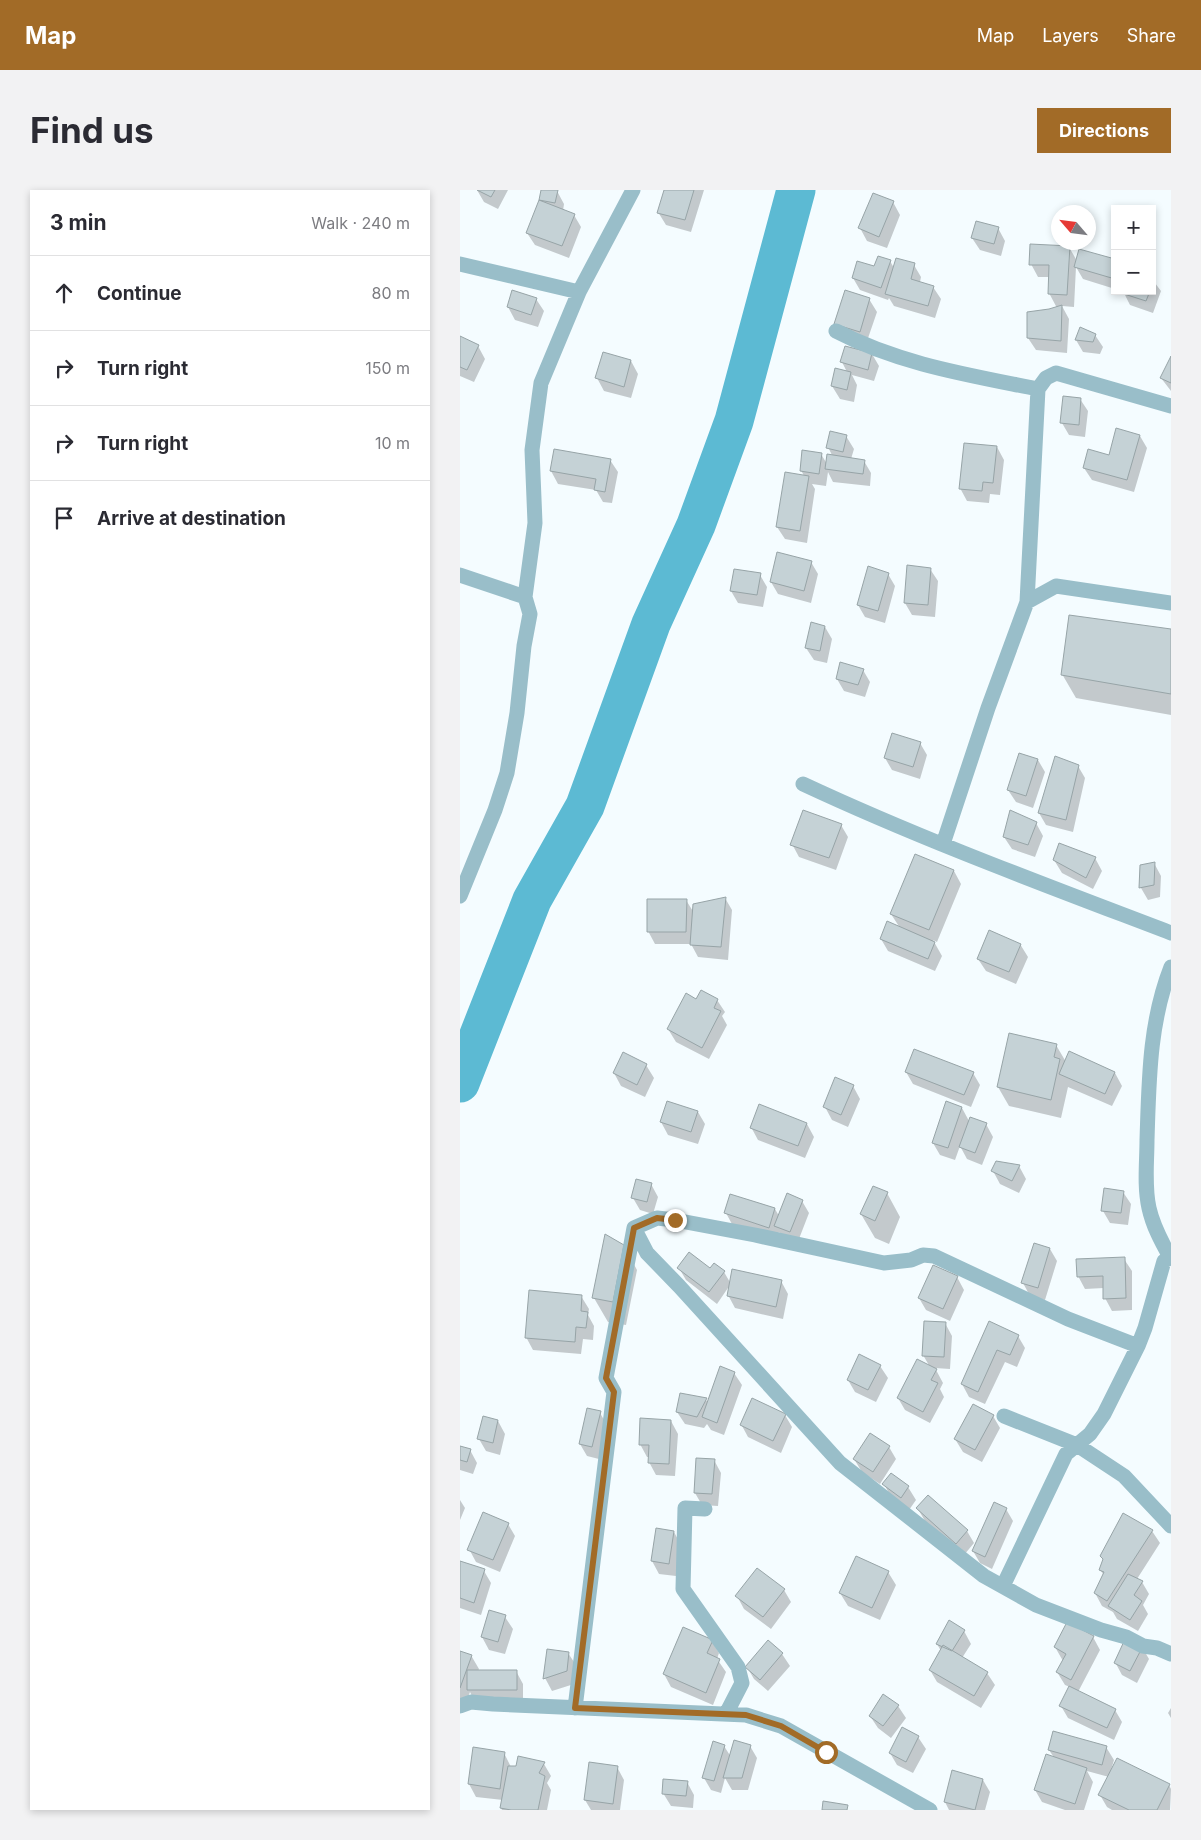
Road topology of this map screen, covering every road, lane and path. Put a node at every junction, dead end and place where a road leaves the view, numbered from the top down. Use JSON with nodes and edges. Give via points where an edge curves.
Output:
{"nodes":[{"id":1,"x":633,"y":190,"type":"edge"},
{"id":2,"x":460,"y":264,"type":"edge"},
{"id":3,"x":578,"y":292,"type":"junction"},
{"id":4,"x":836,"y":331,"type":"dead end"},
{"id":5,"x":1038,"y":389,"type":"junction"},
{"id":6,"x":1171,"y":406,"type":"edge"},
{"id":7,"x":460,"y":575,"type":"edge"},
{"id":8,"x":525,"y":597,"type":"junction"},
{"id":9,"x":1028,"y":602,"type":"junction"},
{"id":10,"x":1171,"y":603,"type":"edge"},
{"id":11,"x":803,"y":784,"type":"dead end"},
{"id":12,"x":943,"y":844,"type":"junction"},
{"id":13,"x":460,"y":896,"type":"edge"},
{"id":14,"x":1171,"y":933,"type":"edge"},
{"id":15,"x":1171,"y":967,"type":"edge"},
{"id":16,"x":634,"y":1228,"type":"junction"},
{"id":17,"x":1170,"y":1257,"type":"edge"},
{"id":18,"x":1138,"y":1346,"type":"junction"},
{"id":19,"x":1004,"y":1416,"type":"dead end"},
{"id":20,"x":1077,"y":1445,"type":"junction"},
{"id":21,"x":705,"y":1509,"type":"dead end"},
{"id":22,"x":1171,"y":1526,"type":"edge"},
{"id":23,"x":1004,"y":1586,"type":"junction"},
{"id":24,"x":1171,"y":1654,"type":"edge"},
{"id":25,"x":460,"y":1706,"type":"edge"},
{"id":26,"x":575,"y":1708,"type":"junction"},
{"id":27,"x":726,"y":1714,"type":"junction"},
{"id":28,"x":930,"y":1810,"type":"edge"}],
"edges":[{"from":1,"to":3,"type":"street"},
{"from":2,"to":3,"type":"street"},
{"from":3,"to":8,"type":"street","via":[[541,384],[532,450],[535,523]]},
{"from":4,"to":5,"type":"street","via":[[859,343],[922,364]]},
{"from":5,"to":6,"type":"street","via":[[1046,378],[1056,374]]},
{"from":5,"to":9,"type":"street"},
{"from":7,"to":8,"type":"street"},
{"from":8,"to":13,"type":"street","via":[[530,614],[507,773]]},
{"from":9,"to":10,"type":"street","via":[[1056,586]]},
{"from":9,"to":12,"type":"street","via":[[988,708]]},
{"from":11,"to":12,"type":"street"},
{"from":12,"to":14,"type":"street"},
{"from":15,"to":17,"type":"street","via":[[1151,1043],[1146,1182],[1148,1207],[1155,1230]]},
{"from":16,"to":18,"type":"street","via":[[657,1218],[675,1220],[884,1264],[934,1256],[1068,1319]]},
{"from":16,"to":23,"type":"street","via":[[647,1253],[840,1463],[984,1576]]},
{"from":16,"to":26,"type":"street","via":[[606,1378],[614,1392]]},
{"from":17,"to":18,"type":"street","via":[[1164,1262]]},
{"from":18,"to":20,"type":"street","via":[[1104,1414],[1090,1434]]},
{"from":19,"to":20,"type":"street"},
{"from":20,"to":22,"type":"street","via":[[1124,1476]]},
{"from":20,"to":23,"type":"street","via":[[1066,1454]]},
{"from":21,"to":27,"type":"street","via":[[685,1508],[683,1589],[738,1667],[742,1683]]},
{"from":23,"to":24,"type":"street","via":[[1036,1605]]},
{"from":25,"to":26,"type":"street","via":[[471,1702]]},
{"from":26,"to":27,"type":"street"},
{"from":27,"to":28,"type":"street","via":[[746,1715],[781,1726]]}]}
